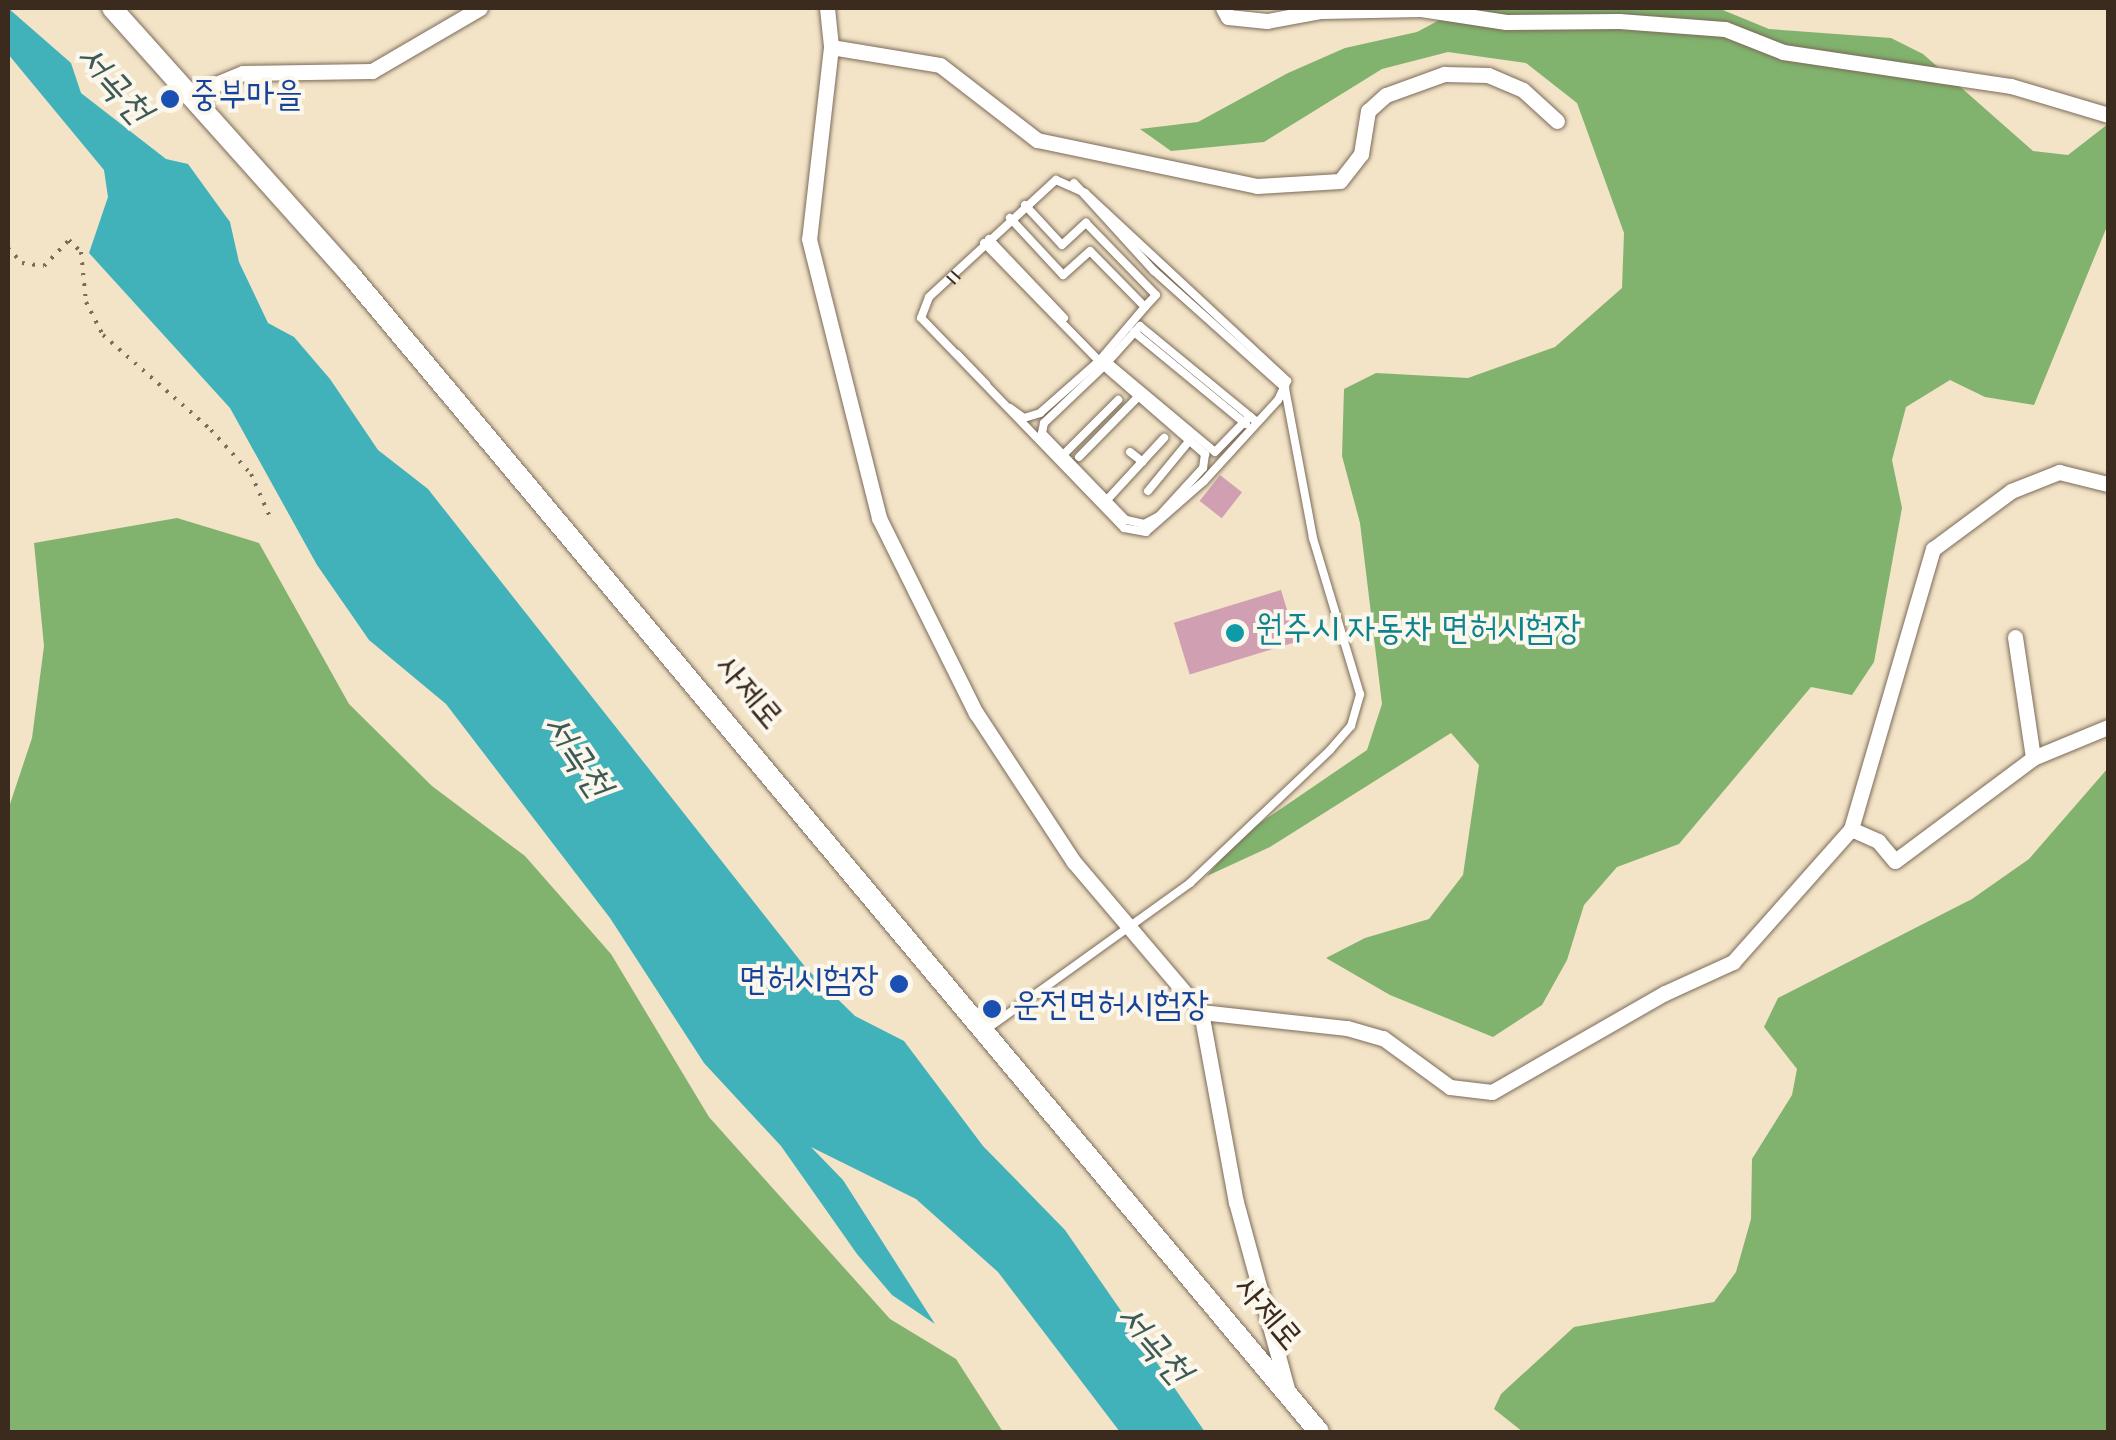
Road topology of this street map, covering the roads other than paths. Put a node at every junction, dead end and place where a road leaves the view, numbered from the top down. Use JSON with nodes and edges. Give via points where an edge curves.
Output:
{"nodes":[{"id":1,"x":112,"y":8,"type":"edge"},
{"id":2,"x":480,"y":8,"type":"edge"},
{"id":3,"x":827,"y":8,"type":"edge"},
{"id":4,"x":1223,"y":8,"type":"edge"},
{"id":5,"x":831,"y":46,"type":"junction"},
{"id":6,"x":192,"y":94,"type":"junction"},
{"id":7,"x":2108,"y":115,"type":"edge"},
{"id":8,"x":1557,"y":121,"type":"dead end"},
{"id":9,"x":1024,"y":204,"type":"junction"},
{"id":10,"x":1010,"y":218,"type":"junction"},
{"id":11,"x":988,"y":243,"type":"junction"},
{"id":12,"x":1145,"y":308,"type":"junction"},
{"id":13,"x":1103,"y":361,"type":"junction"},
{"id":14,"x":1286,"y":384,"type":"junction"},
{"id":15,"x":1139,"y":396,"type":"junction"},
{"id":16,"x":1118,"y":400,"type":"dead end"},
{"id":17,"x":1086,"y":414,"type":"dead end"},
{"id":18,"x":1096,"y":422,"type":"junction"},
{"id":19,"x":1251,"y":422,"type":"junction"},
{"id":20,"x":1164,"y":438,"type":"dead end"},
{"id":21,"x":1190,"y":440,"type":"junction"},
{"id":22,"x":1130,"y":452,"type":"dead end"},
{"id":23,"x":1061,"y":457,"type":"junction"},
{"id":24,"x":1079,"y":457,"type":"dead end"},
{"id":25,"x":1143,"y":462,"type":"junction"},
{"id":26,"x":1157,"y":480,"type":"junction"},
{"id":27,"x":2108,"y":484,"type":"edge"},
{"id":28,"x":1167,"y":489,"type":"dead end"},
{"id":29,"x":1148,"y":490,"type":"dead end"},
{"id":30,"x":1106,"y":501,"type":"junction"},
{"id":31,"x":2015,"y":637,"type":"dead end"},
{"id":32,"x":2108,"y":727,"type":"edge"},
{"id":33,"x":2033,"y":758,"type":"junction"},
{"id":34,"x":1851,"y":829,"type":"junction"},
{"id":35,"x":1131,"y":924,"type":"junction"},
{"id":36,"x":1201,"y":1012,"type":"junction"},
{"id":37,"x":983,"y":1032,"type":"junction"},
{"id":38,"x":1288,"y":1392,"type":"junction"},
{"id":39,"x":1318,"y":1432,"type":"edge"}],
"edges":[{"from":1,"to":6,"type":"street","name":"사제로"},
{"from":2,"to":6,"type":"street","via":[[372,71],[243,73]]},
{"from":3,"to":5,"type":"street"},
{"from":4,"to":7,"type":"street","via":[[1228,17],[1267,21],[1321,10],[1421,9],[1506,22],[1726,29],[1783,52],[2012,86]]},
{"from":5,"to":8,"type":"street","via":[[940,66],[1037,140],[1257,186],[1340,181],[1360,154],[1368,111],[1386,94],[1444,74],[1488,75],[1523,90]]},
{"from":5,"to":35,"type":"street","via":[[809,239],[880,518],[976,713],[1074,862]]},
{"from":6,"to":37,"type":"street","name":"사제로"},
{"from":9,"to":10,"type":"lane"},
{"from":9,"to":12,"type":"lane","via":[[1062,245],[1086,223],[1156,295]]},
{"from":9,"to":14,"type":"lane","via":[[1050,182],[1074,183]]},
{"from":10,"to":11,"type":"lane"},
{"from":10,"to":12,"type":"lane","via":[[1063,275],[1090,252]]},
{"from":11,"to":13,"type":"lane"},
{"from":11,"to":13,"type":"lane","via":[[925,316],[994,392],[1019,417],[1029,417]]},
{"from":11,"to":19,"type":"lane","via":[[926,302],[922,322],[1124,528],[1159,526]]},
{"from":12,"to":13,"type":"lane"},
{"from":13,"to":15,"type":"lane"},
{"from":13,"to":19,"type":"lane","via":[[1134,332]]},
{"from":13,"to":19,"type":"lane","via":[[1215,452]]},
{"from":13,"to":23,"type":"lane","via":[[1044,422],[1044,440]]},
{"from":14,"to":19,"type":"lane"},
{"from":14,"to":35,"type":"lane","via":[[1313,538],[1360,694],[1350,726],[1330,750],[1190,883]]},
{"from":15,"to":21,"type":"lane"},
{"from":15,"to":24,"type":"lane","via":[[1098,445]]},
{"from":16,"to":18,"type":"lane"},
{"from":17,"to":18,"type":"lane"},
{"from":18,"to":23,"type":"lane"},
{"from":20,"to":25,"type":"lane"},
{"from":21,"to":26,"type":"lane"},
{"from":21,"to":30,"type":"lane","via":[[1205,454],[1205,464],[1153,520],[1130,522]]},
{"from":22,"to":25,"type":"lane"},
{"from":23,"to":30,"type":"lane"},
{"from":25,"to":30,"type":"lane"},
{"from":26,"to":28,"type":"lane"},
{"from":26,"to":29,"type":"lane"},
{"from":27,"to":34,"type":"street","via":[[2059,472],[2011,491],[1933,548]]},
{"from":31,"to":33,"type":"street"},
{"from":32,"to":33,"type":"street"},
{"from":33,"to":34,"type":"street","via":[[1895,861],[1878,842]]},
{"from":34,"to":36,"type":"street","via":[[1733,962],[1492,1092],[1450,1087],[1383,1038],[1347,1028]]},
{"from":35,"to":36,"type":"street"},
{"from":35,"to":37,"type":"lane"},
{"from":36,"to":38,"type":"street","via":[[1236,1202]]},
{"from":37,"to":38,"type":"street","name":"사제로"},
{"from":38,"to":39,"type":"street","name":"사제로"}]}
